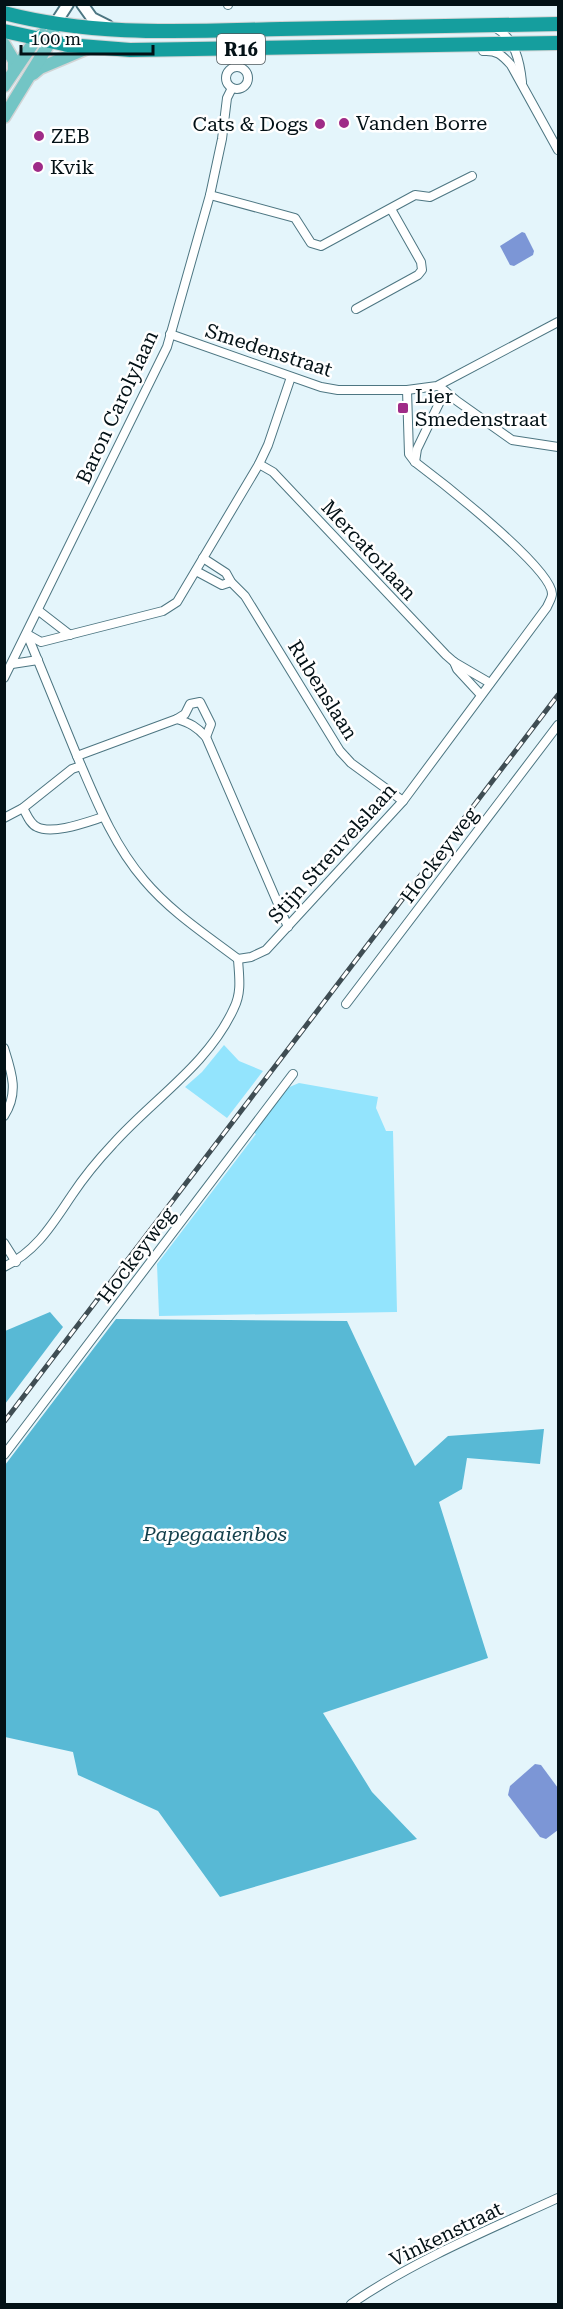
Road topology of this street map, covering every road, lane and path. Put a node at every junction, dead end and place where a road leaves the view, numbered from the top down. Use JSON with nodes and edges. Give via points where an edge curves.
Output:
{"nodes":[{"id":1,"x":68,"y":4,"type":"edge"},
{"id":2,"x":82,"y":4,"type":"edge"},
{"id":3,"x":4,"y":13,"type":"edge"},
{"id":4,"x":55,"y":24,"type":"junction"},
{"id":5,"x":558,"y":24,"type":"edge"},
{"id":6,"x":493,"y":26,"type":"junction"},
{"id":7,"x":117,"y":30,"type":"junction"},
{"id":8,"x":4,"y":31,"type":"edge"},
{"id":9,"x":43,"y":40,"type":"junction"},
{"id":10,"x":531,"y":43,"type":"junction"},
{"id":11,"x":558,"y":43,"type":"edge"},
{"id":12,"x":4,"y":44,"type":"edge"},
{"id":13,"x":467,"y":44,"type":"junction"},
{"id":14,"x":511,"y":44,"type":"junction"},
{"id":15,"x":90,"y":47,"type":"junction"},
{"id":16,"x":518,"y":58,"type":"junction"},
{"id":17,"x":14,"y":71,"type":"junction"},
{"id":18,"x":30,"y":76,"type":"junction"},
{"id":19,"x":522,"y":84,"type":"junction"},
{"id":20,"x":4,"y":86,"type":"edge"},
{"id":21,"x":232,"y":88,"type":"dead end"},
{"id":22,"x":4,"y":117,"type":"edge"},
{"id":23,"x":558,"y":150,"type":"edge"},
{"id":24,"x":472,"y":176,"type":"dead end"},
{"id":25,"x":210,"y":195,"type":"junction"},
{"id":26,"x":391,"y":209,"type":"junction"},
{"id":27,"x":356,"y":309,"type":"dead end"},
{"id":28,"x":558,"y":322,"type":"edge"},
{"id":29,"x":170,"y":334,"type":"junction"},
{"id":30,"x":291,"y":377,"type":"junction"},
{"id":31,"x":442,"y":388,"type":"junction"},
{"id":32,"x":407,"y":390,"type":"junction"},
{"id":33,"x":558,"y":447,"type":"edge"},
{"id":34,"x":415,"y":462,"type":"junction"},
{"id":35,"x":259,"y":464,"type":"junction"},
{"id":36,"x":203,"y":558,"type":"junction"},
{"id":37,"x":196,"y":571,"type":"junction"},
{"id":38,"x":231,"y":582,"type":"junction"},
{"id":39,"x":39,"y":611,"type":"junction"},
{"id":40,"x":27,"y":634,"type":"junction"},
{"id":41,"x":70,"y":635,"type":"junction"},
{"id":42,"x":38,"y":660,"type":"junction"},
{"id":43,"x":454,"y":662,"type":"junction"},
{"id":44,"x":12,"y":664,"type":"junction"},
{"id":45,"x":4,"y":678,"type":"edge"},
{"id":46,"x":490,"y":683,"type":"junction"},
{"id":47,"x":481,"y":694,"type":"junction"},
{"id":48,"x":177,"y":719,"type":"junction"},
{"id":49,"x":558,"y":725,"type":"edge"},
{"id":50,"x":206,"y":737,"type":"junction"},
{"id":51,"x":77,"y":756,"type":"junction"},
{"id":52,"x":81,"y":766,"type":"junction"},
{"id":53,"x":403,"y":801,"type":"junction"},
{"id":54,"x":23,"y":808,"type":"junction"},
{"id":55,"x":103,"y":817,"type":"junction"},
{"id":56,"x":4,"y":818,"type":"edge"},
{"id":57,"x":288,"y":927,"type":"junction"},
{"id":58,"x":238,"y":959,"type":"junction"},
{"id":59,"x":346,"y":1004,"type":"dead end"},
{"id":60,"x":4,"y":1048,"type":"edge"},
{"id":61,"x":293,"y":1074,"type":"dead end"},
{"id":62,"x":4,"y":1116,"type":"edge"},
{"id":63,"x":4,"y":1243,"type":"edge"},
{"id":64,"x":16,"y":1262,"type":"junction"},
{"id":65,"x":4,"y":1267,"type":"edge"},
{"id":66,"x":4,"y":1455,"type":"edge"},
{"id":67,"x":558,"y":2198,"type":"edge"},
{"id":68,"x":351,"y":2304,"type":"edge"}],
"edges":[{"from":1,"to":4,"type":"street"},
{"from":2,"to":7,"type":"street","via":[[96,21]]},
{"from":3,"to":4,"type":"highway","number":"R16"},
{"from":4,"to":7,"type":"highway","number":"R16"},
{"from":4,"to":9,"type":"main road"},
{"from":5,"to":6,"type":"highway","number":"R16"},
{"from":6,"to":7,"type":"highway","number":"R16"},
{"from":6,"to":14,"type":"street","via":[[506,34]]},
{"from":8,"to":9,"type":"highway","number":"R16"},
{"from":9,"to":15,"type":"highway","number":"R16"},
{"from":9,"to":17,"type":"main road"},
{"from":9,"to":18,"type":"main road"},
{"from":10,"to":11,"type":"highway","number":"R16"},
{"from":10,"to":14,"type":"highway","number":"R16"},
{"from":10,"to":16,"type":"street"},
{"from":12,"to":17,"type":"main road","via":[[14,61]]},
{"from":13,"to":14,"type":"highway","number":"R16"},
{"from":13,"to":15,"type":"highway","number":"R16","via":[[194,50]]},
{"from":13,"to":19,"type":"street","via":[[501,54]]},
{"from":14,"to":16,"type":"street"},
{"from":15,"to":18,"type":"main road"},
{"from":16,"to":19,"type":"street"},
{"from":17,"to":20,"type":"main road"},
{"from":18,"to":22,"type":"main road"},
{"from":19,"to":23,"type":"street"},
{"from":21,"to":25,"type":"street","name":"Baron Carolylaan"},
{"from":24,"to":26,"type":"street","via":[[430,197],[415,195]]},
{"from":25,"to":26,"type":"street","via":[[295,218],[311,243],[321,246]]},
{"from":25,"to":29,"type":"street","name":"Baron Carolylaan"},
{"from":26,"to":27,"type":"street","via":[[422,270]]},
{"from":28,"to":31,"type":"street","name":"Smedenstraat"},
{"from":29,"to":30,"type":"street","name":"Smedenstraat"},
{"from":29,"to":39,"type":"street","name":"Baron Carolylaan"},
{"from":30,"to":32,"type":"street","name":"Smedenstraat","via":[[338,390]]},
{"from":30,"to":35,"type":"street"},
{"from":31,"to":32,"type":"street","name":"Smedenstraat"},
{"from":31,"to":33,"type":"street","via":[[512,440]]},
{"from":31,"to":34,"type":"street"},
{"from":32,"to":34,"type":"street","via":[[409,454]]},
{"from":34,"to":46,"type":"street","name":"Stijn Streuvelslaan","via":[[513,544],[548,583],[552,594],[547,607]]},
{"from":35,"to":36,"type":"street"},
{"from":35,"to":43,"type":"street","name":"Mercatorlaan","via":[[273,472]]},
{"from":36,"to":37,"type":"street"},
{"from":36,"to":38,"type":"street","name":"Rubenslaan","via":[[226,573]]},
{"from":37,"to":38,"type":"street","via":[[222,585]]},
{"from":37,"to":41,"type":"street","via":[[169,609]]},
{"from":38,"to":53,"type":"street","name":"Rubenslaan","via":[[245,596],[340,751]]},
{"from":39,"to":40,"type":"street","name":"Baron Carolylaan"},
{"from":39,"to":41,"type":"street"},
{"from":40,"to":41,"type":"street","via":[[41,642]]},
{"from":40,"to":42,"type":"street"},
{"from":40,"to":44,"type":"street","name":"Baron Carolylaan"},
{"from":42,"to":44,"type":"street"},
{"from":42,"to":51,"type":"street"},
{"from":43,"to":46,"type":"street","name":"Mercatorlaan"},
{"from":43,"to":47,"type":"street","name":"Mercatorlaan"},
{"from":44,"to":45,"type":"street","name":"Baron Carolylaan"},
{"from":46,"to":47,"type":"street","name":"Stijn Streuvelslaan"},
{"from":47,"to":53,"type":"street","name":"Stijn Streuvelslaan"},
{"from":48,"to":50,"type":"street","via":[[191,723]]},
{"from":48,"to":50,"type":"street","via":[[190,704],[200,702],[211,724]]},
{"from":48,"to":51,"type":"street"},
{"from":49,"to":59,"type":"street","name":"Hockeyweg"},
{"from":50,"to":57,"type":"street"},
{"from":51,"to":52,"type":"street"},
{"from":52,"to":54,"type":"street"},
{"from":52,"to":55,"type":"street"},
{"from":53,"to":57,"type":"street","name":"Stijn Streuvelslaan"},
{"from":54,"to":55,"type":"street","via":[[31,823],[46,830]]},
{"from":54,"to":56,"type":"street"},
{"from":55,"to":58,"type":"street","via":[[121,850],[151,889],[188,923]]},
{"from":57,"to":58,"type":"street","name":"Stijn Streuvelslaan","via":[[266,950]]},
{"from":58,"to":64,"type":"street","via":[[240,994],[213,1045],[131,1124],[88,1173],[40,1240]]},
{"from":60,"to":62,"type":"street","via":[[14,1085]]},
{"from":61,"to":66,"type":"street","name":"Hockeyweg"},
{"from":63,"to":64,"type":"street"},
{"from":64,"to":65,"type":"street"},
{"from":67,"to":68,"type":"street","name":"Vinkenstraat","via":[[428,2258]]}]}
